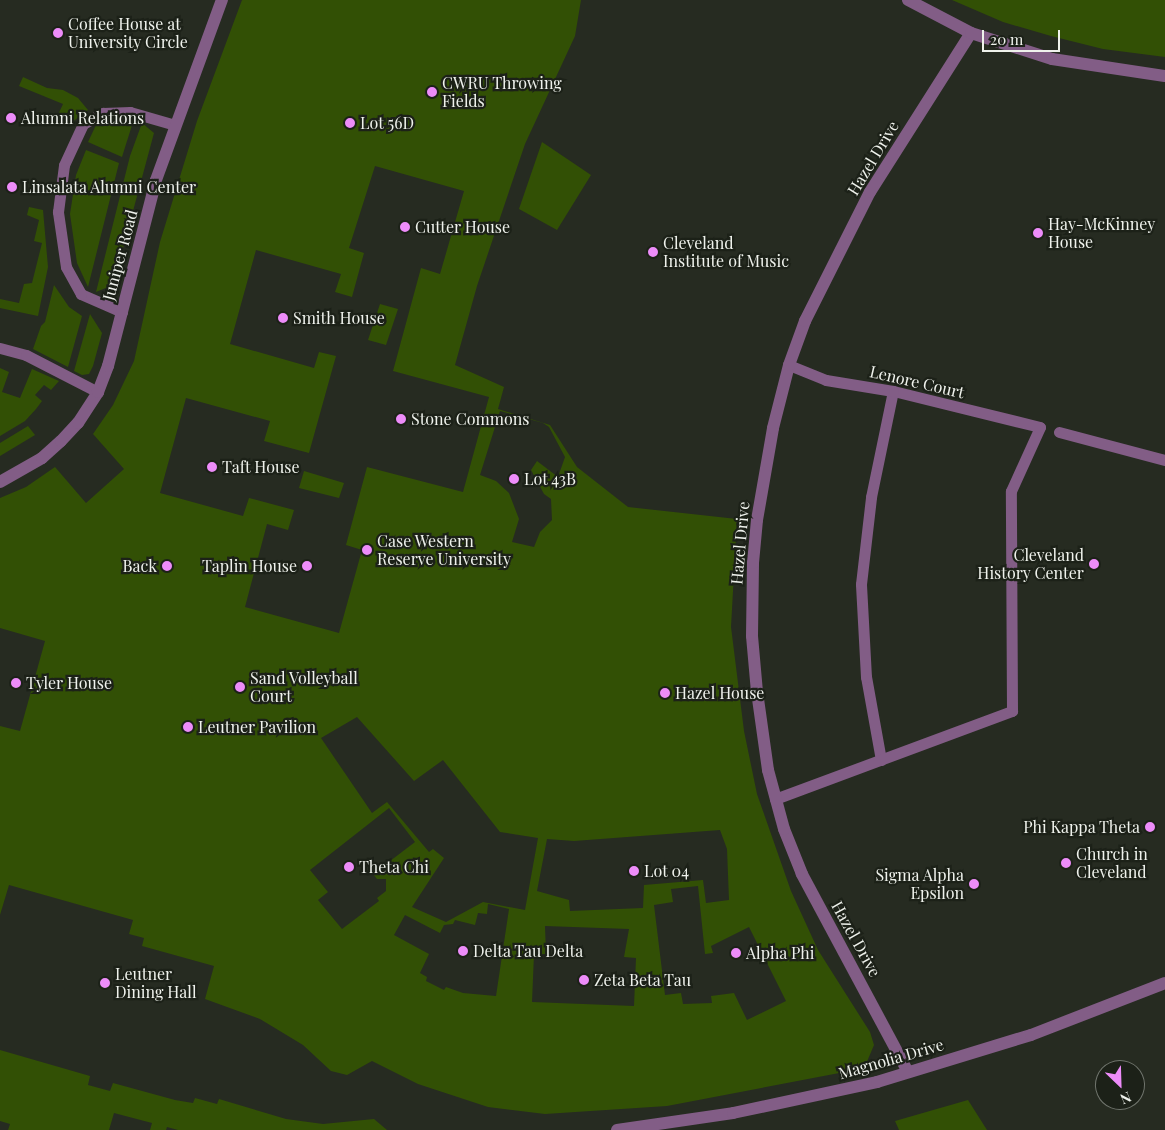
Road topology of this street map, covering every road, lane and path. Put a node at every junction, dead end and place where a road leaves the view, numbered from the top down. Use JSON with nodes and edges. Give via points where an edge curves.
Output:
{"nodes":[{"id":1,"x":222,"y":0,"type":"edge"},
{"id":2,"x":908,"y":0,"type":"edge"},
{"id":3,"x":971,"y":33,"type":"junction"},
{"id":4,"x":1165,"y":76,"type":"edge"},
{"id":5,"x":175,"y":126,"type":"junction"},
{"id":6,"x":122,"y":312,"type":"junction"},
{"id":7,"x":0,"y":348,"type":"edge"},
{"id":8,"x":789,"y":365,"type":"junction"},
{"id":9,"x":893,"y":391,"type":"junction"},
{"id":10,"x":98,"y":392,"type":"junction"},
{"id":11,"x":1058,"y":432,"type":"dead end"},
{"id":12,"x":1165,"y":460,"type":"edge"},
{"id":13,"x":0,"y":482,"type":"edge"},
{"id":14,"x":881,"y":760,"type":"junction"},
{"id":15,"x":775,"y":799,"type":"junction"},
{"id":16,"x":1165,"y":983,"type":"edge"},
{"id":17,"x":908,"y":1072,"type":"junction"},
{"id":18,"x":617,"y":1130,"type":"edge"}],
"edges":[{"from":1,"to":5,"type":"street","name":"Juniper Road"},
{"from":2,"to":3,"type":"street"},
{"from":3,"to":4,"type":"street","via":[[1052,58]]},
{"from":3,"to":8,"type":"street","name":"Hazel Drive","via":[[870,192],[826,278]]},
{"from":5,"to":6,"type":"street","name":"Juniper Road","via":[[156,180]]},
{"from":5,"to":6,"type":"lane","via":[[139,114],[116,110],[103,112],[83,124],[64,165],[58,212],[66,267],[81,294]]},
{"from":6,"to":10,"type":"street","name":"Juniper Road"},
{"from":7,"to":10,"type":"lane","via":[[26,355]]},
{"from":8,"to":9,"type":"lane","name":"Lenore Court","via":[[826,380]]},
{"from":8,"to":15,"type":"street","name":"Hazel Drive","via":[[772,428],[762,487],[751,601],[758,700]]},
{"from":9,"to":14,"type":"lane","via":[[871,497],[861,584],[866,677]]},
{"from":9,"to":14,"type":"lane","name":"Lenore Court","via":[[1040,427],[1011,491],[1012,712]]},
{"from":10,"to":13,"type":"street","name":"Juniper Road","via":[[78,423],[61,441],[42,458]]},
{"from":11,"to":12,"type":"lane"},
{"from":14,"to":15,"type":"lane"},
{"from":15,"to":17,"type":"street","name":"Hazel Drive","via":[[802,874]]},
{"from":16,"to":17,"type":"street","name":"Magnolia Drive","via":[[1031,1035]]},
{"from":17,"to":18,"type":"street","name":"Magnolia Drive","via":[[733,1113]]}]}
